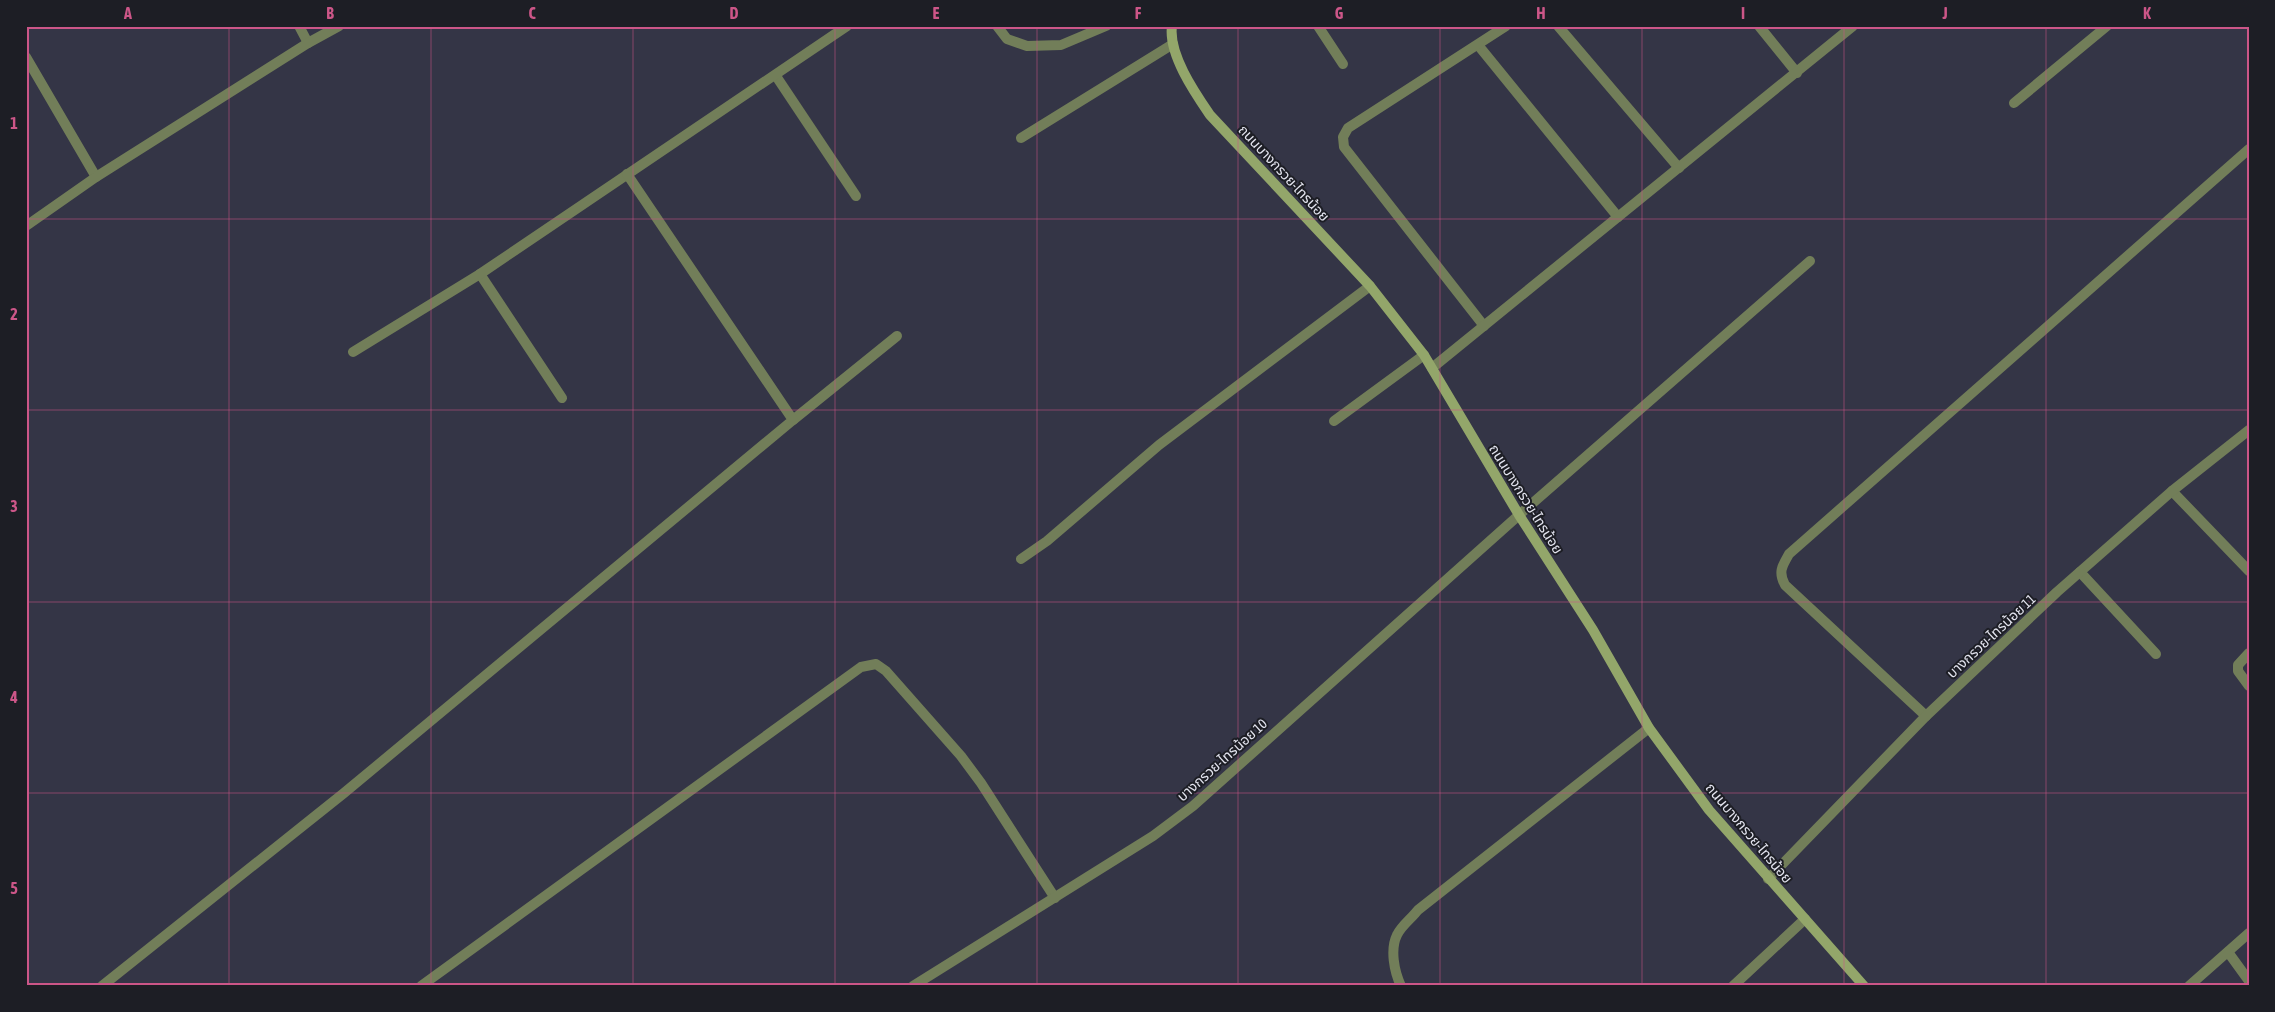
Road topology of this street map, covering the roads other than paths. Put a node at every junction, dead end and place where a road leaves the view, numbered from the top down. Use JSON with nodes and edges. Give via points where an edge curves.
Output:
{"nodes":[{"id":1,"x":299,"y":26,"type":"edge"},
{"id":2,"x":338,"y":26,"type":"edge"},
{"id":3,"x":847,"y":26,"type":"edge"},
{"id":4,"x":997,"y":26,"type":"edge"},
{"id":5,"x":1106,"y":26,"type":"edge"},
{"id":6,"x":1172,"y":26,"type":"edge"},
{"id":7,"x":1318,"y":26,"type":"edge"},
{"id":8,"x":1506,"y":26,"type":"edge"},
{"id":9,"x":1558,"y":26,"type":"edge"},
{"id":10,"x":1759,"y":26,"type":"edge"},
{"id":11,"x":1853,"y":26,"type":"edge"},
{"id":12,"x":2107,"y":26,"type":"edge"},
{"id":13,"x":308,"y":43,"type":"junction"},
{"id":14,"x":1173,"y":44,"type":"junction"},
{"id":15,"x":1478,"y":45,"type":"junction"},
{"id":16,"x":26,"y":57,"type":"edge"},
{"id":17,"x":1343,"y":64,"type":"dead end"},
{"id":18,"x":1797,"y":73,"type":"junction"},
{"id":19,"x":776,"y":76,"type":"junction"},
{"id":20,"x":2014,"y":103,"type":"dead end"},
{"id":21,"x":1021,"y":138,"type":"dead end"},
{"id":22,"x":2249,"y":149,"type":"edge"},
{"id":23,"x":1679,"y":168,"type":"junction"},
{"id":24,"x":627,"y":174,"type":"junction"},
{"id":25,"x":96,"y":177,"type":"junction"},
{"id":26,"x":856,"y":196,"type":"dead end"},
{"id":27,"x":1618,"y":217,"type":"junction"},
{"id":28,"x":26,"y":226,"type":"edge"},
{"id":29,"x":1810,"y":261,"type":"dead end"},
{"id":30,"x":480,"y":274,"type":"junction"},
{"id":31,"x":1370,"y":286,"type":"junction"},
{"id":32,"x":1484,"y":326,"type":"junction"},
{"id":33,"x":897,"y":336,"type":"dead end"},
{"id":34,"x":354,"y":352,"type":"dead end"},
{"id":35,"x":1424,"y":355,"type":"junction"},
{"id":36,"x":1432,"y":368,"type":"junction"},
{"id":37,"x":562,"y":398,"type":"dead end"},
{"id":38,"x":793,"y":420,"type":"junction"},
{"id":39,"x":1334,"y":421,"type":"dead end"},
{"id":40,"x":2249,"y":430,"type":"edge"},
{"id":41,"x":2172,"y":490,"type":"junction"},
{"id":42,"x":1519,"y":515,"type":"junction"},
{"id":43,"x":1021,"y":559,"type":"dead end"},
{"id":44,"x":2249,"y":571,"type":"edge"},
{"id":45,"x":2080,"y":572,"type":"junction"},
{"id":46,"x":2249,"y":653,"type":"edge"},
{"id":47,"x":2156,"y":654,"type":"dead end"},
{"id":48,"x":2249,"y":686,"type":"edge"},
{"id":49,"x":1926,"y":716,"type":"junction"},
{"id":50,"x":1649,"y":728,"type":"junction"},
{"id":51,"x":1768,"y":879,"type":"junction"},
{"id":52,"x":1055,"y":898,"type":"junction"},
{"id":53,"x":1805,"y":919,"type":"junction"},
{"id":54,"x":2249,"y":933,"type":"edge"},
{"id":55,"x":2228,"y":952,"type":"junction"},
{"id":56,"x":2249,"y":981,"type":"edge"},
{"id":57,"x":102,"y":986,"type":"edge"},
{"id":58,"x":421,"y":986,"type":"edge"},
{"id":59,"x":913,"y":986,"type":"edge"},
{"id":60,"x":1401,"y":986,"type":"edge"},
{"id":61,"x":1733,"y":986,"type":"edge"},
{"id":62,"x":1864,"y":986,"type":"edge"},
{"id":63,"x":2189,"y":986,"type":"edge"}],
"edges":[{"from":1,"to":13,"type":"street"},
{"from":2,"to":13,"type":"street"},
{"from":3,"to":19,"type":"street"},
{"from":4,"to":5,"type":"street","via":[[1007,40],[1027,46],[1062,45]]},
{"from":6,"to":14,"type":"main road","name":"ถนนบางกรวย-ไทรน้อย"},
{"from":7,"to":17,"type":"street"},
{"from":8,"to":15,"type":"street"},
{"from":9,"to":23,"type":"street"},
{"from":10,"to":18,"type":"street"},
{"from":11,"to":18,"type":"street"},
{"from":12,"to":20,"type":"street"},
{"from":13,"to":25,"type":"street"},
{"from":14,"to":21,"type":"street"},
{"from":14,"to":31,"type":"main road","name":"ถนนบางกรวย-ไทรน้อย","via":[[1190,85],[1210,115]]},
{"from":15,"to":27,"type":"street"},
{"from":15,"to":32,"type":"street","via":[[1348,128],[1343,136],[1344,147]]},
{"from":16,"to":25,"type":"street"},
{"from":18,"to":23,"type":"street"},
{"from":19,"to":24,"type":"street"},
{"from":19,"to":26,"type":"street"},
{"from":22,"to":49,"type":"street","via":[[1789,554],[1780,576],[1784,585]]},
{"from":23,"to":27,"type":"street"},
{"from":24,"to":30,"type":"street"},
{"from":24,"to":38,"type":"street"},
{"from":25,"to":28,"type":"street"},
{"from":27,"to":32,"type":"street"},
{"from":29,"to":42,"type":"street","name":"บางกรวย-ไทรน้อย 10"},
{"from":30,"to":34,"type":"street"},
{"from":30,"to":37,"type":"street"},
{"from":31,"to":35,"type":"main road","name":"ถนนบางกรวย-ไทรน้อย"},
{"from":31,"to":43,"type":"street","via":[[1159,446],[1047,541]]},
{"from":32,"to":36,"type":"street"},
{"from":33,"to":38,"type":"street"},
{"from":35,"to":36,"type":"main road","name":"ถนนบางกรวย-ไทรน้อย"},
{"from":35,"to":39,"type":"street"},
{"from":36,"to":42,"type":"main road","name":"ถนนบางกรวย-ไทรน้อย"},
{"from":38,"to":57,"type":"street","via":[[344,793]]},
{"from":40,"to":41,"type":"street","name":"บางกรวย-ไทรน้อย 11"},
{"from":41,"to":44,"type":"street"},
{"from":41,"to":45,"type":"street","name":"บางกรวย-ไทรน้อย 11"},
{"from":42,"to":50,"type":"main road","name":"ถนนบางกรวย-ไทรน้อย","via":[[1593,630]]},
{"from":42,"to":52,"type":"street","name":"บางกรวย-ไทรน้อย 10","via":[[1193,806],[1154,836]]},
{"from":45,"to":47,"type":"street"},
{"from":45,"to":49,"type":"street","name":"บางกรวย-ไทรน้อย 11"},
{"from":46,"to":48,"type":"street","via":[[2238,665],[2238,671]]},
{"from":49,"to":51,"type":"street","name":"บางกรวย-ไทรน้อย 11"},
{"from":50,"to":51,"type":"main road","name":"ถนนบางกรวย-ไทรน้อย","via":[[1709,810]]},
{"from":50,"to":60,"type":"street","via":[[1418,910],[1397,934],[1393,948]]},
{"from":51,"to":53,"type":"main road","name":"ถนนบางกรวย-ไทรน้อย"},
{"from":52,"to":58,"type":"street","via":[[961,756],[886,671],[876,664],[862,667]]},
{"from":52,"to":59,"type":"street","name":"บางกรวย-ไทรน้อย 10"},
{"from":53,"to":61,"type":"street"},
{"from":53,"to":62,"type":"main road","name":"ถนนบางกรวย-ไทรน้อย"},
{"from":54,"to":55,"type":"street"},
{"from":55,"to":56,"type":"street"},
{"from":55,"to":63,"type":"street"}]}
